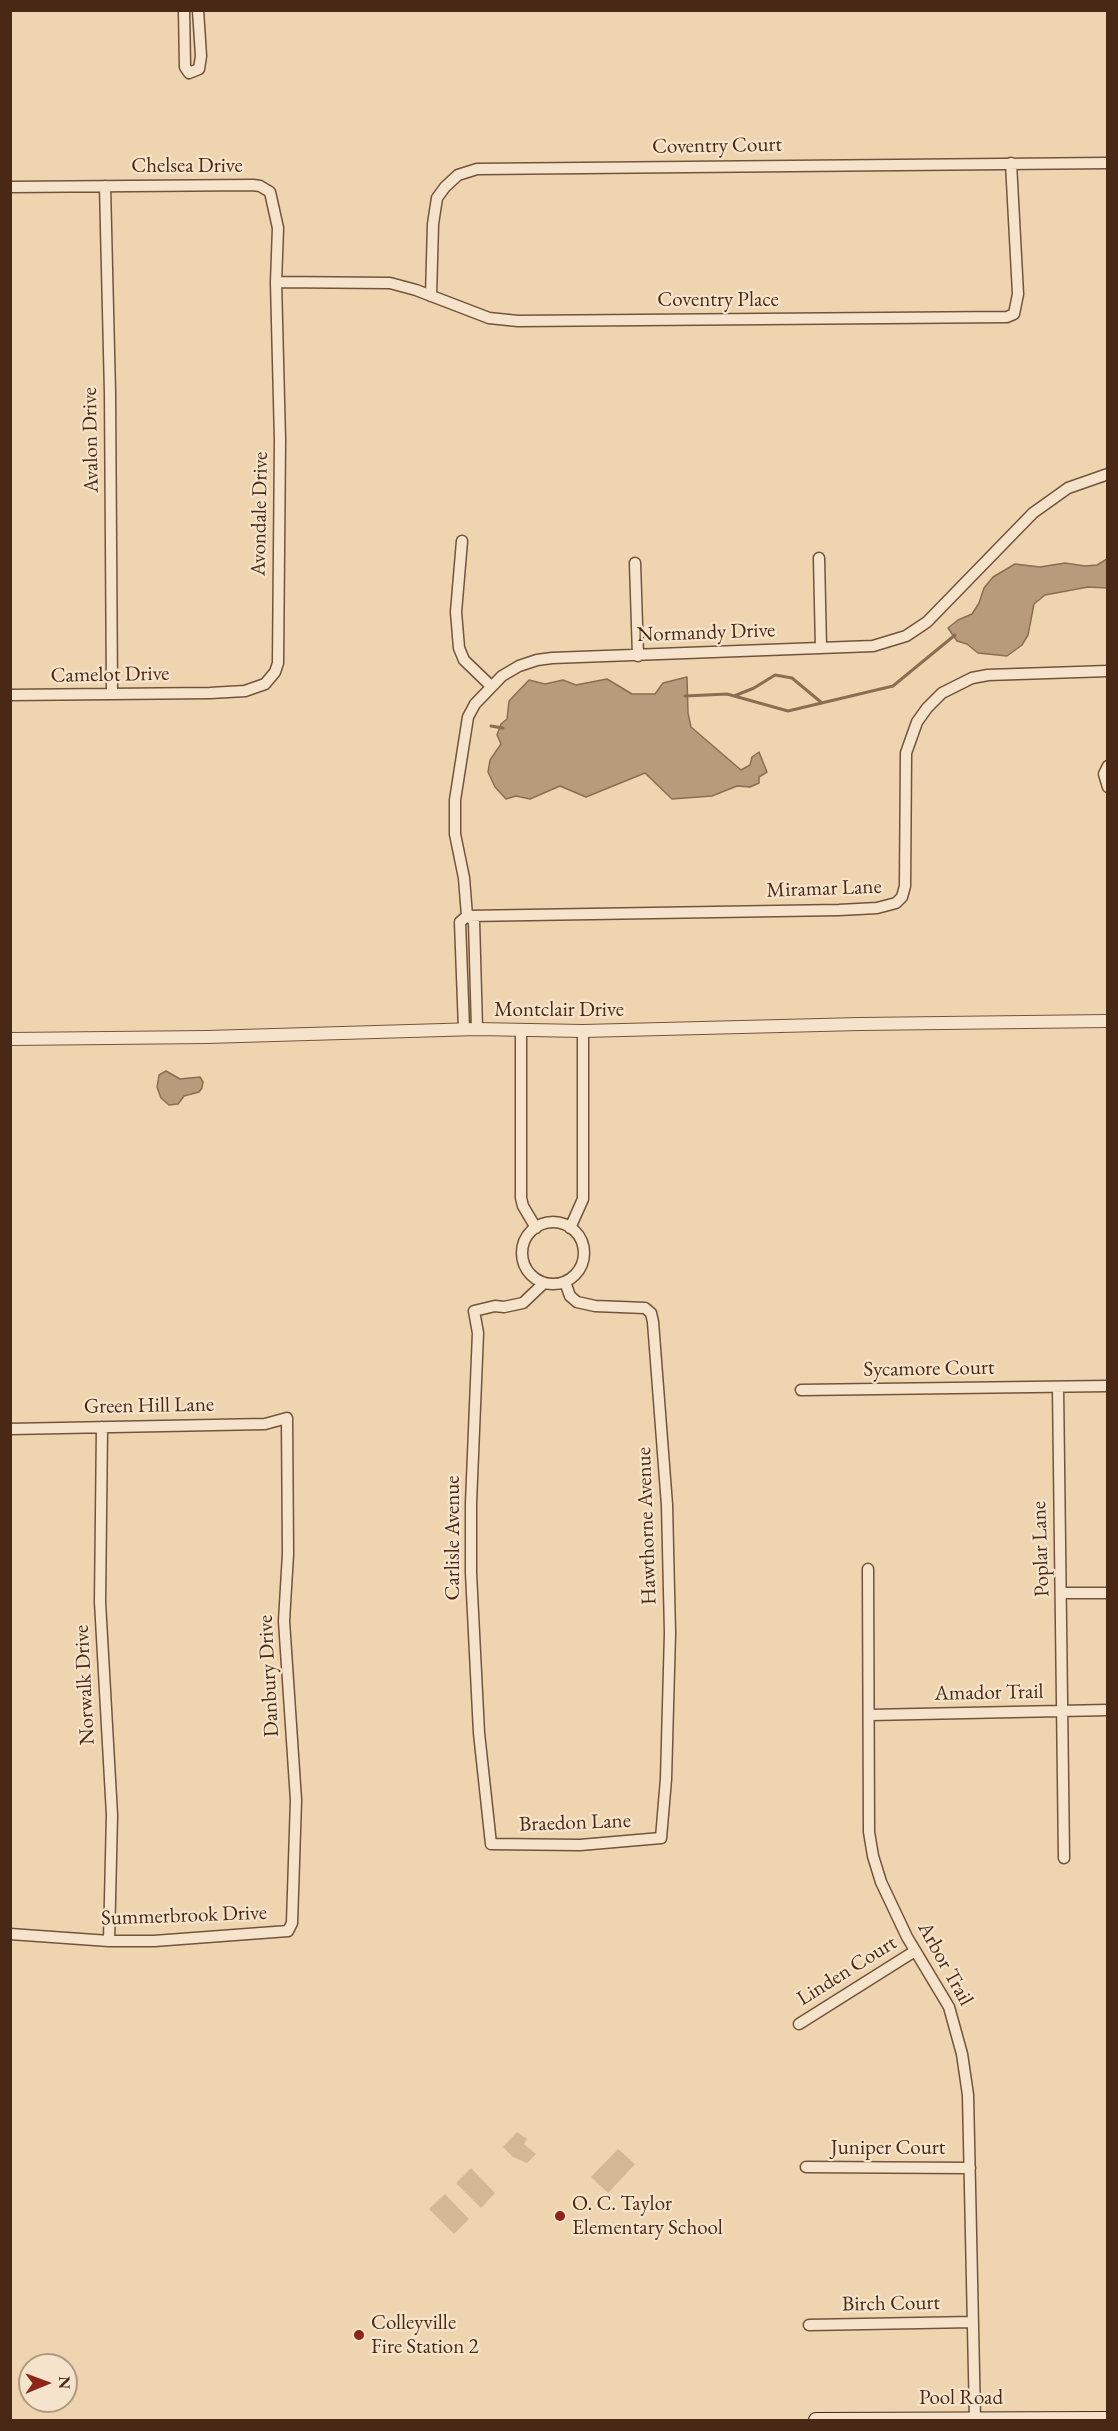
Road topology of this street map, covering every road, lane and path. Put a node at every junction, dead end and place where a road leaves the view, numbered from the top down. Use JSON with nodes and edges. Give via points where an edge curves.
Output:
{"nodes":[{"id":1,"x":184,"y":10,"type":"edge"},
{"id":2,"x":198,"y":10,"type":"edge"},
{"id":3,"x":1011,"y":163,"type":"junction"},
{"id":4,"x":1107,"y":163,"type":"edge"},
{"id":5,"x":105,"y":186,"type":"junction"},
{"id":6,"x":10,"y":187,"type":"edge"},
{"id":7,"x":276,"y":282,"type":"junction"},
{"id":8,"x":431,"y":296,"type":"junction"},
{"id":9,"x":1107,"y":474,"type":"edge"},
{"id":10,"x":462,"y":541,"type":"dead end"},
{"id":11,"x":819,"y":558,"type":"dead end"},
{"id":12,"x":634,"y":563,"type":"dead end"},
{"id":13,"x":821,"y":648,"type":"junction"},
{"id":14,"x":638,"y":656,"type":"junction"},
{"id":15,"x":1107,"y":670,"type":"edge"},
{"id":16,"x":491,"y":686,"type":"junction"},
{"id":17,"x":210,"y":693,"type":"joint"},
{"id":18,"x":112,"y":694,"type":"junction"},
{"id":19,"x":10,"y":695,"type":"edge"},
{"id":20,"x":1107,"y":766,"type":"edge"},
{"id":21,"x":1107,"y":787,"type":"edge"},
{"id":22,"x":471,"y":918,"type":"junction"},
{"id":23,"x":1107,"y":1021,"type":"edge"},
{"id":24,"x":464,"y":1029,"type":"junction"},
{"id":25,"x":477,"y":1029,"type":"junction"},
{"id":26,"x":521,"y":1030,"type":"junction"},
{"id":27,"x":583,"y":1031,"type":"junction"},
{"id":28,"x":10,"y":1039,"type":"edge"},
{"id":29,"x":536,"y":1228,"type":"junction"},
{"id":30,"x":570,"y":1228,"type":"junction"},
{"id":31,"x":565,"y":1282,"type":"junction"},
{"id":32,"x":544,"y":1283,"type":"junction"},
{"id":33,"x":1107,"y":1386,"type":"edge"},
{"id":34,"x":1058,"y":1387,"type":"junction"},
{"id":35,"x":801,"y":1390,"type":"dead end"},
{"id":36,"x":287,"y":1418,"type":"joint"},
{"id":37,"x":102,"y":1427,"type":"junction"},
{"id":38,"x":10,"y":1429,"type":"edge"},
{"id":39,"x":868,"y":1569,"type":"dead end"},
{"id":40,"x":1062,"y":1593,"type":"junction"},
{"id":41,"x":1107,"y":1593,"type":"edge"},
{"id":42,"x":1064,"y":1710,"type":"junction"},
{"id":43,"x":1107,"y":1710,"type":"edge"},
{"id":44,"x":870,"y":1715,"type":"junction"},
{"id":45,"x":661,"y":1838,"type":"joint"},
{"id":46,"x":491,"y":1844,"type":"joint"},
{"id":47,"x":1064,"y":1858,"type":"dead end"},
{"id":48,"x":288,"y":1930,"type":"joint"},
{"id":49,"x":10,"y":1934,"type":"edge"},
{"id":50,"x":109,"y":1941,"type":"junction"},
{"id":51,"x":915,"y":1951,"type":"junction"},
{"id":52,"x":799,"y":2024,"type":"dead end"},
{"id":53,"x":806,"y":2167,"type":"dead end"},
{"id":54,"x":970,"y":2168,"type":"junction"},
{"id":55,"x":973,"y":2322,"type":"junction"},
{"id":56,"x":809,"y":2325,"type":"dead end"},
{"id":57,"x":975,"y":2419,"type":"junction"},
{"id":58,"x":1107,"y":2419,"type":"edge"},
{"id":59,"x":1065,"y":2420,"type":"edge"},
{"id":60,"x":816,"y":2421,"type":"edge"}],
"edges":[{"from":1,"to":2,"type":"street","via":[[185,67],[189,73],[199,69],[201,56]]},
{"from":3,"to":4,"type":"street","name":"Coventry Court"},
{"from":3,"to":8,"type":"street","name":"Coventry Court","via":[[477,169],[458,175],[437,198]]},
{"from":3,"to":8,"type":"street","name":"Coventry Place","via":[[1018,294],[1014,314],[1007,317],[518,321],[489,318]]},
{"from":5,"to":6,"type":"street","name":"Chelsea Drive"},
{"from":5,"to":7,"type":"street","name":"Chelsea Drive","via":[[260,186],[270,192],[276,218]]},
{"from":5,"to":18,"type":"street","name":"Avalon Drive"},
{"from":7,"to":8,"type":"street","name":"Coventry Place","via":[[390,283]]},
{"from":7,"to":17,"type":"street","name":"Avondale Drive","via":[[280,440],[278,663],[275,672],[258,688]]},
{"from":9,"to":13,"type":"street","name":"Normandy Drive","via":[[1068,488],[1032,513],[927,622],[906,636],[873,646]]},
{"from":10,"to":16,"type":"street","via":[[456,612],[459,648],[464,660]]},
{"from":11,"to":13,"type":"street"},
{"from":12,"to":14,"type":"street"},
{"from":13,"to":14,"type":"street","name":"Normandy Drive"},
{"from":14,"to":16,"type":"street","name":"Normandy Drive","via":[[537,660],[511,671]]},
{"from":15,"to":22,"type":"street","name":"Miramar Lane","via":[[972,678],[942,693],[927,708],[917,722],[906,753],[905,886],[902,897],[892,906]]},
{"from":16,"to":22,"type":"street","name":"Normandy Drive","via":[[468,717],[455,800],[454,834]]},
{"from":17,"to":18,"type":"street","name":"Camelot Drive"},
{"from":18,"to":19,"type":"street","name":"Camelot Drive"},
{"from":20,"to":21,"type":"street"},
{"from":22,"to":24,"type":"street","name":"Normandy Drive","via":[[460,922]]},
{"from":22,"to":25,"type":"street","name":"Normandy Drive"},
{"from":23,"to":27,"type":"street","name":"Montclair Drive"},
{"from":24,"to":25,"type":"street","name":"Montclair Drive"},
{"from":24,"to":28,"type":"street","name":"Montclair Drive"},
{"from":25,"to":26,"type":"street","name":"Montclair Drive"},
{"from":26,"to":27,"type":"street","name":"Montclair Drive"},
{"from":26,"to":29,"type":"street","via":[[521,1198]]},
{"from":27,"to":30,"type":"street","via":[[583,1199]]},
{"from":29,"to":30,"type":"street","via":[[553,1222]]},
{"from":29,"to":32,"type":"street","via":[[524,1243],[524,1262],[528,1271]]},
{"from":30,"to":31,"type":"street","via":[[579,1237],[583,1256],[576,1274]]},
{"from":31,"to":32,"type":"street"},
{"from":31,"to":45,"type":"street","name":"Hawthorne Avenue","via":[[577,1302],[645,1308],[653,1322],[667,1505],[670,1633]]},
{"from":32,"to":46,"type":"street","name":"Carlisle Avenue","via":[[523,1303],[474,1311],[478,1333],[471,1573],[479,1733]]},
{"from":33,"to":34,"type":"street","name":"Sycamore Court"},
{"from":34,"to":35,"type":"street","name":"Sycamore Court"},
{"from":34,"to":40,"type":"street","name":"Poplar Lane"},
{"from":36,"to":37,"type":"street","name":"Green Hill Lane","via":[[265,1424]]},
{"from":36,"to":48,"type":"street","name":"Danbury Drive","via":[[288,1554],[284,1621],[296,1800],[292,1923]]},
{"from":37,"to":38,"type":"street","name":"Green Hill Lane"},
{"from":37,"to":50,"type":"street","name":"Norwalk Drive","via":[[100,1602],[112,1815]]},
{"from":39,"to":44,"type":"street","name":"Arbor Trail"},
{"from":40,"to":41,"type":"street"},
{"from":40,"to":42,"type":"street","name":"Poplar Lane"},
{"from":42,"to":43,"type":"street","name":"Amador Trail"},
{"from":42,"to":44,"type":"street","name":"Amador Trail"},
{"from":42,"to":47,"type":"street","name":"Poplar Lane"},
{"from":44,"to":51,"type":"street","name":"Arbor Trail","via":[[869,1832],[873,1856],[881,1882]]},
{"from":45,"to":46,"type":"street","name":"Braedon Lane","via":[[580,1845]]},
{"from":48,"to":50,"type":"street","name":"Summerbrook Drive"},
{"from":49,"to":50,"type":"street","name":"Summerbrook Drive"},
{"from":51,"to":52,"type":"street","name":"Linden Court"},
{"from":51,"to":54,"type":"street","name":"Arbor Trail","via":[[956,2026],[968,2095]]},
{"from":53,"to":54,"type":"street","name":"Juniper Court"},
{"from":54,"to":55,"type":"street","name":"Arbor Trail"},
{"from":55,"to":56,"type":"street","name":"Birch Court"},
{"from":55,"to":57,"type":"street","name":"Arbor Trail"},
{"from":57,"to":59,"type":"main road","name":"Pool Road"},
{"from":57,"to":60,"type":"main road","name":"Pool Road"},
{"from":58,"to":59,"type":"main road","name":"Pool Road"}]}
